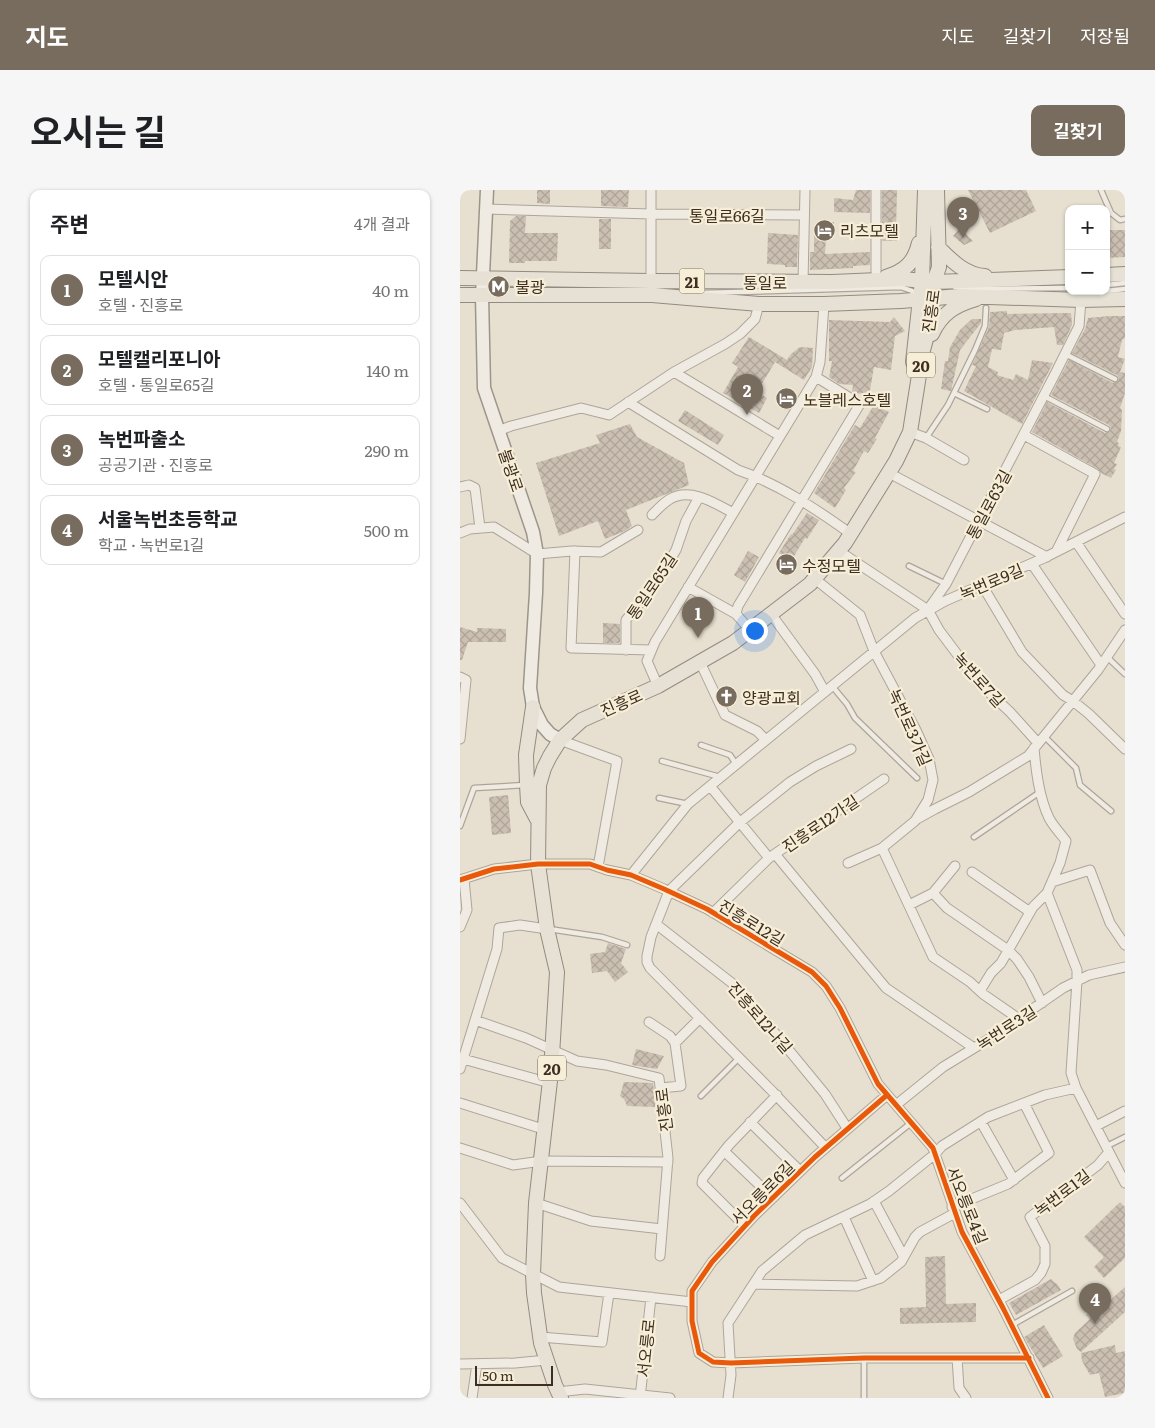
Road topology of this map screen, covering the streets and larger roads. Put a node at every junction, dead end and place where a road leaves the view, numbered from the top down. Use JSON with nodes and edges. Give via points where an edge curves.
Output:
{"nodes":[{"id":1,"x":487,"y":190,"type":"edge"},
{"id":2,"x":651,"y":190,"type":"edge"},
{"id":3,"x":805,"y":190,"type":"edge"},
{"id":4,"x":876,"y":190,"type":"edge"},
{"id":5,"x":925,"y":190,"type":"edge"},
{"id":6,"x":937,"y":190,"type":"edge"},
{"id":7,"x":925,"y":205,"type":"junction"},
{"id":8,"x":486,"y":208,"type":"junction"},
{"id":9,"x":651,"y":214,"type":"junction"},
{"id":10,"x":804,"y":215,"type":"junction"},
{"id":11,"x":938,"y":247,"type":"junction"},
{"id":12,"x":1125,"y":274,"type":"edge"},
{"id":13,"x":1110,"y":275,"type":"edge"},
{"id":14,"x":1065,"y":277,"type":"edge"},
{"id":15,"x":460,"y":278,"type":"edge"},
{"id":16,"x":482,"y":278,"type":"junction"},
{"id":17,"x":876,"y":280,"type":"junction"},
{"id":18,"x":1015,"y":280,"type":"junction"},
{"id":19,"x":803,"y":282,"type":"junction"},
{"id":20,"x":928,"y":282,"type":"junction"},
{"id":21,"x":652,"y":288,"type":"junction"},
{"id":22,"x":460,"y":295,"type":"edge"},
{"id":23,"x":482,"y":296,"type":"junction"},
{"id":24,"x":1125,"y":298,"type":"edge"},
{"id":25,"x":927,"y":299,"type":"junction"},
{"id":26,"x":1081,"y":300,"type":"junction"},
{"id":27,"x":983,"y":303,"type":"junction"},
{"id":28,"x":759,"y":304,"type":"junction"},
{"id":29,"x":824,"y":304,"type":"junction"},
{"id":30,"x":924,"y":350,"type":"junction"},
{"id":31,"x":674,"y":372,"type":"junction"},
{"id":32,"x":816,"y":377,"type":"junction"},
{"id":33,"x":628,"y":402,"type":"junction"},
{"id":34,"x":498,"y":431,"type":"junction"},
{"id":35,"x":910,"y":432,"type":"junction"},
{"id":36,"x":1024,"y":435,"type":"junction"},
{"id":37,"x":780,"y":436,"type":"junction"},
{"id":38,"x":964,"y":460,"type":"dead end"},
{"id":39,"x":888,"y":473,"type":"junction"},
{"id":40,"x":756,"y":476,"type":"junction"},
{"id":41,"x":460,"y":487,"type":"edge"},
{"id":42,"x":699,"y":497,"type":"junction"},
{"id":43,"x":802,"y":501,"type":"junction"},
{"id":44,"x":733,"y":513,"type":"junction"},
{"id":45,"x":652,"y":515,"type":"dead end"},
{"id":46,"x":1125,"y":517,"type":"edge"},
{"id":47,"x":978,"y":522,"type":"junction"},
{"id":48,"x":480,"y":528,"type":"junction"},
{"id":49,"x":638,"y":530,"type":"dead end"},
{"id":50,"x":460,"y":533,"type":"edge"},
{"id":51,"x":851,"y":534,"type":"junction"},
{"id":52,"x":1076,"y":542,"type":"junction"},
{"id":53,"x":839,"y":550,"type":"junction"},
{"id":54,"x":576,"y":551,"type":"junction"},
{"id":55,"x":1056,"y":552,"type":"junction"},
{"id":56,"x":537,"y":554,"type":"junction"},
{"id":57,"x":1046,"y":557,"type":"junction"},
{"id":58,"x":1032,"y":564,"type":"junction"},
{"id":59,"x":815,"y":578,"type":"junction"},
{"id":60,"x":982,"y":585,"type":"junction"},
{"id":61,"x":688,"y":587,"type":"junction"},
{"id":62,"x":928,"y":610,"type":"junction"},
{"id":63,"x":736,"y":614,"type":"junction"},
{"id":64,"x":771,"y":614,"type":"junction"},
{"id":65,"x":1125,"y":614,"type":"edge"},
{"id":66,"x":750,"y":630,"type":"junction"},
{"id":67,"x":1124,"y":633,"type":"edge"},
{"id":68,"x":626,"y":650,"type":"junction"},
{"id":69,"x":651,"y":650,"type":"junction"},
{"id":70,"x":874,"y":651,"type":"junction"},
{"id":71,"x":700,"y":662,"type":"junction"},
{"id":72,"x":1101,"y":665,"type":"junction"},
{"id":73,"x":460,"y":677,"type":"edge"},
{"id":74,"x":658,"y":686,"type":"junction"},
{"id":75,"x":828,"y":689,"type":"junction"},
{"id":76,"x":1073,"y":700,"type":"junction"},
{"id":77,"x":533,"y":707,"type":"junction"},
{"id":78,"x":460,"y":739,"type":"edge"},
{"id":79,"x":560,"y":740,"type":"junction"},
{"id":80,"x":766,"y":740,"type":"junction"},
{"id":81,"x":1039,"y":742,"type":"junction"},
{"id":82,"x":851,"y":749,"type":"dead end"},
{"id":83,"x":1125,"y":750,"type":"edge"},
{"id":84,"x":884,"y":779,"type":"dead end"},
{"id":85,"x":710,"y":786,"type":"junction"},
{"id":86,"x":915,"y":821,"type":"junction"},
{"id":87,"x":539,"y":822,"type":"junction"},
{"id":88,"x":740,"y":823,"type":"junction"},
{"id":89,"x":882,"y":848,"type":"junction"},
{"id":90,"x":772,"y":856,"type":"junction"},
{"id":91,"x":848,"y":863,"type":"dead end"},
{"id":92,"x":538,"y":864,"type":"junction"},
{"id":93,"x":955,"y":866,"type":"dead end"},
{"id":94,"x":598,"y":867,"type":"junction"},
{"id":95,"x":972,"y":872,"type":"dead end"},
{"id":96,"x":631,"y":875,"type":"junction"},
{"id":97,"x":462,"y":879,"type":"edge"},
{"id":98,"x":1052,"y":882,"type":"junction"},
{"id":99,"x":669,"y":891,"type":"junction"},
{"id":100,"x":933,"y":892,"type":"junction"},
{"id":101,"x":1047,"y":893,"type":"junction"},
{"id":102,"x":909,"y":905,"type":"junction"},
{"id":103,"x":1030,"y":912,"type":"junction"},
{"id":104,"x":713,"y":913,"type":"junction"},
{"id":105,"x":656,"y":924,"type":"junction"},
{"id":106,"x":460,"y":927,"type":"edge"},
{"id":107,"x":547,"y":929,"type":"junction"},
{"id":108,"x":1125,"y":945,"type":"edge"},
{"id":109,"x":1008,"y":950,"type":"junction"},
{"id":110,"x":1125,"y":968,"type":"edge"},
{"id":111,"x":1077,"y":981,"type":"junction"},
{"id":112,"x":980,"y":991,"type":"junction"},
{"id":113,"x":1042,"y":1003,"type":"junction"},
{"id":114,"x":700,"y":1018,"type":"junction"},
{"id":115,"x":1019,"y":1019,"type":"junction"},
{"id":116,"x":475,"y":1020,"type":"junction"},
{"id":117,"x":649,"y":1022,"type":"dead end"},
{"id":118,"x":675,"y":1043,"type":"junction"},
{"id":119,"x":974,"y":1048,"type":"junction"},
{"id":120,"x":552,"y":1050,"type":"junction"},
{"id":121,"x":463,"y":1060,"type":"junction"},
{"id":122,"x":460,"y":1069,"type":"edge"},
{"id":123,"x":550,"y":1084,"type":"junction"},
{"id":124,"x":660,"y":1088,"type":"junction"},
{"id":125,"x":1076,"y":1088,"type":"junction"},
{"id":126,"x":776,"y":1095,"type":"junction"},
{"id":127,"x":887,"y":1095,"type":"junction"},
{"id":128,"x":460,"y":1103,"type":"edge"},
{"id":129,"x":1024,"y":1103,"type":"junction"},
{"id":130,"x":896,"y":1105,"type":"junction"},
{"id":131,"x":1125,"y":1111,"type":"edge"},
{"id":132,"x":750,"y":1122,"type":"junction"},
{"id":133,"x":981,"y":1122,"type":"junction"},
{"id":134,"x":1096,"y":1126,"type":"junction"},
{"id":135,"x":847,"y":1128,"type":"junction"},
{"id":136,"x":546,"y":1130,"type":"junction"},
{"id":137,"x":826,"y":1147,"type":"junction"},
{"id":138,"x":460,"y":1148,"type":"edge"},
{"id":139,"x":1108,"y":1149,"type":"junction"},
{"id":140,"x":724,"y":1151,"type":"junction"},
{"id":141,"x":935,"y":1154,"type":"junction"},
{"id":142,"x":542,"y":1161,"type":"junction"},
{"id":143,"x":668,"y":1162,"type":"junction"},
{"id":144,"x":800,"y":1171,"type":"junction"},
{"id":145,"x":1014,"y":1180,"type":"junction"},
{"id":146,"x":1125,"y":1183,"type":"edge"},
{"id":147,"x":772,"y":1198,"type":"junction"},
{"id":148,"x":874,"y":1201,"type":"junction"},
{"id":149,"x":460,"y":1203,"type":"edge"},
{"id":150,"x":536,"y":1203,"type":"junction"},
{"id":151,"x":954,"y":1210,"type":"junction"},
{"id":152,"x":844,"y":1217,"type":"junction"},
{"id":153,"x":745,"y":1226,"type":"junction"},
{"id":154,"x":662,"y":1229,"type":"junction"},
{"id":155,"x":660,"y":1256,"type":"dead end"},
{"id":156,"x":904,"y":1257,"type":"junction"},
{"id":157,"x":533,"y":1274,"type":"junction"},
{"id":158,"x":873,"y":1281,"type":"junction"},
{"id":159,"x":754,"y":1284,"type":"junction"},
{"id":160,"x":609,"y":1293,"type":"junction"},
{"id":161,"x":650,"y":1297,"type":"junction"},
{"id":162,"x":999,"y":1300,"type":"junction"},
{"id":163,"x":692,"y":1302,"type":"junction"},
{"id":164,"x":540,"y":1337,"type":"junction"},
{"id":165,"x":957,"y":1358,"type":"junction"},
{"id":166,"x":1029,"y":1358,"type":"junction"},
{"id":167,"x":547,"y":1360,"type":"junction"},
{"id":168,"x":730,"y":1363,"type":"junction"},
{"id":169,"x":460,"y":1364,"type":"edge"},
{"id":170,"x":477,"y":1364,"type":"junction"},
{"id":171,"x":560,"y":1395,"type":"edge"},
{"id":172,"x":640,"y":1396,"type":"edge"},
{"id":173,"x":472,"y":1398,"type":"edge"},
{"id":174,"x":670,"y":1398,"type":"edge"},
{"id":175,"x":728,"y":1398,"type":"edge"},
{"id":176,"x":966,"y":1398,"type":"edge"},
{"id":177,"x":1048,"y":1398,"type":"edge"}],
"edges":[{"from":1,"to":8,"type":"main road","name":"불광로"},
{"from":2,"to":9,"type":"street"},
{"from":3,"to":10,"type":"street"},
{"from":4,"to":17,"type":"street"},
{"from":5,"to":7,"type":"main road","name":"진흥로","number":"20"},
{"from":6,"to":11,"type":"main road","name":"진흥로","number":"20"},
{"from":7,"to":17,"type":"main road","via":[[916,254],[899,273]]},
{"from":7,"to":20,"type":"main road","name":"진흥로","number":"20"},
{"from":8,"to":9,"type":"street","name":"통일로66길"},
{"from":8,"to":16,"type":"main road","name":"불광로"},
{"from":9,"to":10,"type":"street","name":"통일로66길"},
{"from":9,"to":21,"type":"street"},
{"from":10,"to":19,"type":"street"},
{"from":11,"to":18,"type":"main road","via":[[958,266],[975,275]]},
{"from":11,"to":20,"type":"main road","name":"진흥로","number":"20","via":[[939,267]]},
{"from":12,"to":13,"type":"main road"},
{"from":14,"to":18,"type":"main road","name":"통일로","number":"21"},
{"from":15,"to":16,"type":"main road","name":"통일로","number":"21"},
{"from":16,"to":21,"type":"main road","name":"통일로","number":"21"},
{"from":16,"to":23,"type":"main road","name":"불광로"},
{"from":17,"to":19,"type":"main road","name":"통일로","number":"21"},
{"from":17,"to":20,"type":"main road","name":"통일로","number":"21"},
{"from":18,"to":20,"type":"main road","name":"통일로","number":"21"},
{"from":19,"to":21,"type":"main road","name":"통일로","number":"21"},
{"from":20,"to":25,"type":"main road","name":"진흥로","number":"20"},
{"from":21,"to":23,"type":"main road","name":"통일로","number":"21"},
{"from":21,"to":28,"type":"main road","name":"통일로","number":"21"},
{"from":22,"to":23,"type":"main road","name":"통일로","number":"21"},
{"from":23,"to":34,"type":"main road","name":"불광로","via":[[484,388]]},
{"from":24,"to":26,"type":"main road","name":"통일로","number":"21"},
{"from":25,"to":27,"type":"main road","name":"통일로","number":"21","via":[[959,296]]},
{"from":25,"to":29,"type":"main road","name":"통일로","number":"21"},
{"from":25,"to":30,"type":"main road","name":"진흥로","number":"20","via":[[931,321]]},
{"from":25,"to":35,"type":"main road","name":"진흥로","number":"20","via":[[906,416]]},
{"from":26,"to":27,"type":"main road","name":"통일로","number":"21","via":[[1043,298]]},
{"from":26,"to":36,"type":"street","name":"통일로63길","via":[[1079,326]]},
{"from":27,"to":30,"type":"main road","via":[[963,302],[943,316]]},
{"from":28,"to":29,"type":"main road","name":"통일로","number":"21"},
{"from":28,"to":31,"type":"street","name":"통일로","via":[[755,319],[740,334]]},
{"from":29,"to":32,"type":"street","name":"통일로65길"},
{"from":30,"to":35,"type":"main road","name":"진흥로","number":"20"},
{"from":31,"to":33,"type":"street","name":"통일로"},
{"from":31,"to":37,"type":"street"},
{"from":32,"to":37,"type":"street","name":"통일로65길"},
{"from":32,"to":43,"type":"street","via":[[860,404]]},
{"from":33,"to":34,"type":"street","name":"통일로","via":[[609,415],[581,408]]},
{"from":33,"to":40,"type":"street","via":[[738,470]]},
{"from":34,"to":56,"type":"main road","name":"불광로","via":[[533,532]]},
{"from":35,"to":38,"type":"street"},
{"from":35,"to":39,"type":"main road","name":"진흥로","number":"20"},
{"from":36,"to":47,"type":"street","name":"통일로63길"},
{"from":36,"to":55,"type":"street","via":[[1095,474]]},
{"from":37,"to":40,"type":"street","name":"통일로65길"},
{"from":39,"to":47,"type":"street"},
{"from":39,"to":51,"type":"main road","name":"진흥로","number":"20"},
{"from":40,"to":43,"type":"street"},
{"from":40,"to":44,"type":"street","name":"통일로65길"},
{"from":41,"to":48,"type":"street","via":[[468,485],[475,488]]},
{"from":42,"to":44,"type":"street"},
{"from":42,"to":45,"type":"street","via":[[682,494],[669,499]]},
{"from":42,"to":68,"type":"street","name":"통일로65길","via":[[676,550],[654,586],[626,620]]},
{"from":43,"to":51,"type":"street"},
{"from":43,"to":63,"type":"street"},
{"from":44,"to":61,"type":"street","name":"통일로65길"},
{"from":46,"to":52,"type":"street","name":"녹번로9길"},
{"from":47,"to":57,"type":"street"},
{"from":47,"to":62,"type":"street","name":"통일로63길","via":[[946,584]]},
{"from":48,"to":50,"type":"street"},
{"from":48,"to":56,"type":"street","via":[[494,527]]},
{"from":49,"to":54,"type":"street","via":[[601,552]]},
{"from":51,"to":53,"type":"main road","name":"진흥로","number":"20"},
{"from":52,"to":55,"type":"street","name":"녹번로9길"},
{"from":52,"to":65,"type":"street"},
{"from":53,"to":59,"type":"main road","name":"진흥로","number":"20"},
{"from":53,"to":62,"type":"street"},
{"from":54,"to":56,"type":"street"},
{"from":54,"to":68,"type":"street","via":[[570,648]]},
{"from":55,"to":57,"type":"street","name":"녹번로9길"},
{"from":56,"to":77,"type":"main road","name":"불광로","via":[[530,688]]},
{"from":57,"to":58,"type":"street","name":"녹번로9길"},
{"from":58,"to":60,"type":"street","name":"녹번로9길"},
{"from":58,"to":72,"type":"street"},
{"from":59,"to":64,"type":"main road","name":"진흥로","number":"20"},
{"from":59,"to":70,"type":"street","name":"녹번로3가길","via":[[860,615]]},
{"from":60,"to":62,"type":"street","name":"녹번로9길"},
{"from":60,"to":76,"type":"street","via":[[1022,652],[1063,695]]},
{"from":61,"to":63,"type":"street"},
{"from":61,"to":69,"type":"street","name":"통일로65길"},
{"from":62,"to":70,"type":"street"},
{"from":62,"to":81,"type":"street","name":"녹번로7길","via":[[978,682]]},
{"from":63,"to":66,"type":"street"},
{"from":64,"to":66,"type":"main road","name":"진흥로","number":"20"},
{"from":64,"to":75,"type":"street"},
{"from":66,"to":71,"type":"main road","name":"진흥로","number":"20"},
{"from":67,"to":72,"type":"street"},
{"from":68,"to":69,"type":"street"},
{"from":69,"to":74,"type":"street","via":[[647,661]]},
{"from":70,"to":75,"type":"street"},
{"from":70,"to":86,"type":"street","name":"녹번로3가길","via":[[929,759],[933,780],[928,800]]},
{"from":71,"to":74,"type":"main road","name":"진흥로","number":"20"},
{"from":71,"to":80,"type":"street","via":[[725,715],[757,731]]},
{"from":72,"to":76,"type":"street"},
{"from":73,"to":78,"type":"street","via":[[466,680]]},
{"from":74,"to":79,"type":"main road","name":"진흥로","number":"20","via":[[582,720]]},
{"from":75,"to":80,"type":"street"},
{"from":76,"to":81,"type":"street"},
{"from":76,"to":83,"type":"street"},
{"from":77,"to":79,"type":"main road","name":"불광로","via":[[542,725]]},
{"from":77,"to":87,"type":"main road","via":[[526,755],[527,785],[528,802]]},
{"from":79,"to":87,"type":"main road","name":"진흥로","number":"20","via":[[539,785]]},
{"from":79,"to":94,"type":"street","via":[[617,761]]},
{"from":80,"to":85,"type":"street"},
{"from":81,"to":86,"type":"street","via":[[1028,756]]},
{"from":81,"to":98,"type":"street","via":[[1036,766],[1040,792],[1050,820],[1066,841]]},
{"from":82,"to":88,"type":"street","via":[[790,782]]},
{"from":84,"to":90,"type":"street","name":"진흥로12가길"},
{"from":85,"to":88,"type":"street","name":"진흥로12가길"},
{"from":85,"to":96,"type":"street","via":[[688,804]]},
{"from":86,"to":89,"type":"street","name":"녹번로3가길"},
{"from":87,"to":92,"type":"main road","name":"진흥로","number":"20"},
{"from":88,"to":90,"type":"street","name":"진흥로12가길"},
{"from":88,"to":99,"type":"street"},
{"from":89,"to":91,"type":"street","name":"녹번로3가길"},
{"from":89,"to":102,"type":"street"},
{"from":90,"to":104,"type":"street","name":"진흥로12길"},
{"from":90,"to":119,"type":"street","via":[[809,894],[886,988]]},
{"from":92,"to":94,"type":"street","name":"진흥로12길","via":[[590,864]]},
{"from":92,"to":97,"type":"street","name":"진흥로12길","via":[[494,869]]},
{"from":92,"to":107,"type":"main road","name":"진흥로","number":"20"},
{"from":93,"to":100,"type":"street"},
{"from":94,"to":96,"type":"street","name":"진흥로12길"},
{"from":95,"to":103,"type":"street"},
{"from":96,"to":99,"type":"street","name":"진흥로12길"},
{"from":97,"to":106,"type":"street","via":[[467,910]]},
{"from":98,"to":101,"type":"street"},
{"from":98,"to":108,"type":"street","via":[[1090,870],[1110,923]]},
{"from":99,"to":104,"type":"street","name":"진흥로12길"},
{"from":99,"to":105,"type":"street"},
{"from":100,"to":102,"type":"street"},
{"from":100,"to":109,"type":"street","via":[[947,908]]},
{"from":101,"to":103,"type":"street"},
{"from":101,"to":111,"type":"street","via":[[1077,970]]},
{"from":102,"to":112,"type":"street","via":[[933,957]]},
{"from":103,"to":109,"type":"street"},
{"from":104,"to":127,"type":"street","name":"진흥로12길","via":[[812,972],[826,986]]},
{"from":105,"to":114,"type":"street","via":[[647,962]]},
{"from":105,"to":135,"type":"street","name":"진흥로12나길","via":[[737,987],[825,1094]]},
{"from":107,"to":116,"type":"street","via":[[520,925],[499,928],[497,950]]},
{"from":107,"to":120,"type":"main road","name":"진흥로","number":"20","via":[[557,972]]},
{"from":109,"to":112,"type":"street"},
{"from":109,"to":113,"type":"street","via":[[1029,976]]},
{"from":110,"to":111,"type":"street","name":"녹번로3길","via":[[1089,975]]},
{"from":111,"to":113,"type":"street","name":"녹번로3길"},
{"from":111,"to":125,"type":"street","via":[[1071,1073]]},
{"from":112,"to":115,"type":"street"},
{"from":113,"to":115,"type":"street","name":"녹번로3길"},
{"from":114,"to":118,"type":"street"},
{"from":114,"to":126,"type":"street"},
{"from":115,"to":119,"type":"street","name":"녹번로3길"},
{"from":116,"to":120,"type":"street"},
{"from":116,"to":121,"type":"street"},
{"from":117,"to":118,"type":"street"},
{"from":118,"to":124,"type":"street","via":[[680,1086]]},
{"from":119,"to":130,"type":"street","name":"녹번로3길","via":[[942,1067]]},
{"from":120,"to":123,"type":"main road","name":"진흥로","number":"20"},
{"from":120,"to":124,"type":"street","name":"진흥로","via":[[577,1061],[659,1078]]},
{"from":121,"to":122,"type":"street"},
{"from":121,"to":123,"type":"street"},
{"from":123,"to":136,"type":"main road","name":"진흥로","number":"20"},
{"from":124,"to":143,"type":"street","name":"진흥로"},
{"from":125,"to":129,"type":"street"},
{"from":125,"to":134,"type":"street"},
{"from":126,"to":132,"type":"street"},
{"from":126,"to":137,"type":"street"},
{"from":127,"to":130,"type":"street","name":"서오릉로4길"},
{"from":127,"to":135,"type":"street","name":"서오릉로6길"},
{"from":128,"to":136,"type":"street"},
{"from":129,"to":133,"type":"street"},
{"from":129,"to":145,"type":"street","name":"서오릉로4길","via":[[1049,1153]]},
{"from":130,"to":141,"type":"street","name":"서오릉로4길"},
{"from":131,"to":134,"type":"street"},
{"from":132,"to":140,"type":"street"},
{"from":132,"to":144,"type":"street"},
{"from":133,"to":141,"type":"street","via":[[942,1146]]},
{"from":133,"to":145,"type":"street"},
{"from":134,"to":139,"type":"street"},
{"from":135,"to":137,"type":"street","name":"서오릉로6길"},
{"from":136,"to":142,"type":"main road","name":"진흥로","number":"20"},
{"from":137,"to":144,"type":"street","name":"서오릉로6길"},
{"from":138,"to":142,"type":"street","via":[[513,1165]]},
{"from":139,"to":146,"type":"street"},
{"from":139,"to":162,"type":"street","name":"녹번로1길","via":[[1098,1165],[1030,1217],[1045,1246],[1045,1264],[1034,1280]]},
{"from":140,"to":147,"type":"street"},
{"from":140,"to":153,"type":"street","via":[[702,1183]]},
{"from":141,"to":148,"type":"street"},
{"from":141,"to":151,"type":"street","name":"서오릉로4길"},
{"from":142,"to":143,"type":"street"},
{"from":142,"to":150,"type":"main road","name":"진흥로","number":"20"},
{"from":143,"to":154,"type":"street","name":"진흥로"},
{"from":144,"to":147,"type":"street","name":"서오릉로6길"},
{"from":145,"to":151,"type":"street","name":"서오릉로4길"},
{"from":147,"to":153,"type":"street","name":"서오릉로6길"},
{"from":148,"to":152,"type":"street"},
{"from":148,"to":156,"type":"street"},
{"from":149,"to":157,"type":"street","via":[[502,1258]]},
{"from":150,"to":154,"type":"street","via":[[591,1221]]},
{"from":150,"to":157,"type":"main road","name":"진흥로","number":"20"},
{"from":151,"to":156,"type":"street","via":[[920,1232]]},
{"from":151,"to":162,"type":"street","name":"서오릉로4길","via":[[962,1232]]},
{"from":152,"to":158,"type":"street"},
{"from":152,"to":159,"type":"street","via":[[805,1235],[762,1271]]},
{"from":153,"to":163,"type":"street","name":"서오릉로6길","via":[[712,1262],[692,1291]]},
{"from":154,"to":155,"type":"street","name":"진흥로"},
{"from":156,"to":158,"type":"street","via":[[881,1278]]},
{"from":157,"to":160,"type":"street","via":[[559,1287]]},
{"from":157,"to":164,"type":"main road","name":"진흥로","number":"20"},
{"from":158,"to":159,"type":"street","via":[[857,1286]]},
{"from":159,"to":168,"type":"street","via":[[728,1323]]},
{"from":160,"to":161,"type":"street"},
{"from":160,"to":164,"type":"street","via":[[602,1342]]},
{"from":161,"to":163,"type":"street"},
{"from":161,"to":172,"type":"street","name":"서오릉로"},
{"from":162,"to":166,"type":"street","name":"서오릉로4길"},
{"from":163,"to":168,"type":"street","name":"서오릉로6길","via":[[692,1321],[699,1353],[713,1362]]},
{"from":164,"to":167,"type":"main road","name":"진흥로","number":"20"},
{"from":165,"to":166,"type":"street"},
{"from":165,"to":168,"type":"street"},
{"from":165,"to":176,"type":"street","via":[[958,1388]]},
{"from":166,"to":177,"type":"street","name":"서오릉로4길"},
{"from":167,"to":170,"type":"street"},
{"from":167,"to":171,"type":"main road","name":"진흥로","number":"20"},
{"from":168,"to":175,"type":"street"},
{"from":169,"to":170,"type":"street"},
{"from":170,"to":173,"type":"street"},
{"from":171,"to":172,"type":"street","via":[[585,1388]]},
{"from":172,"to":174,"type":"street"}]}
